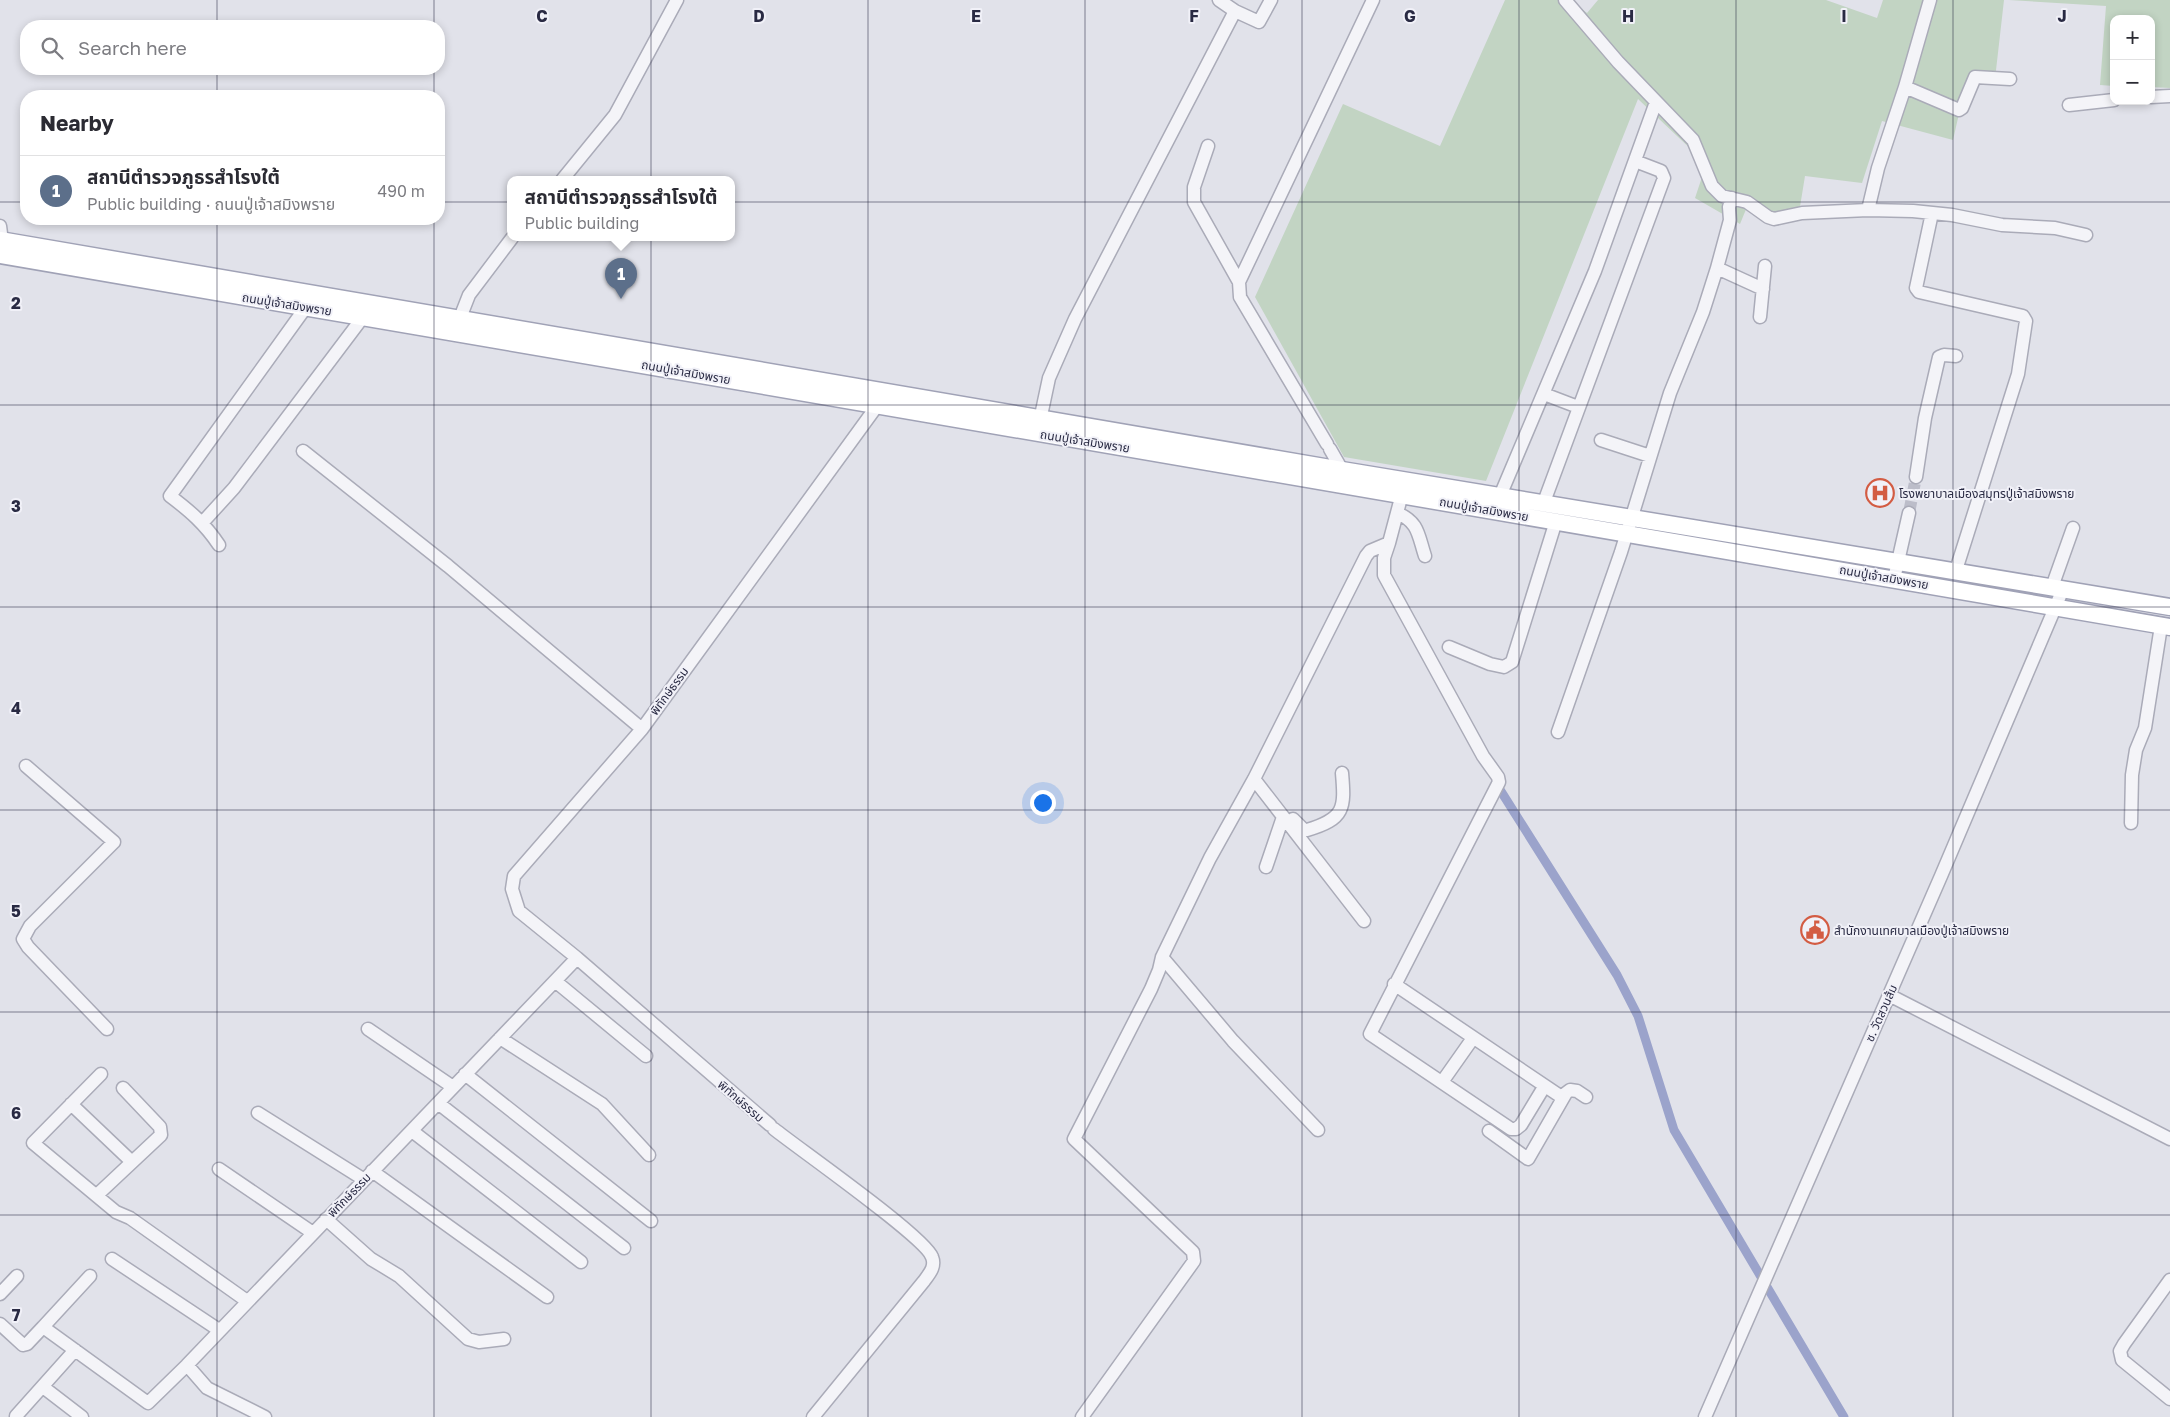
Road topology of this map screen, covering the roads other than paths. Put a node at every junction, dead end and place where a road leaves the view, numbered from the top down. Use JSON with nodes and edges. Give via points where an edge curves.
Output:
{"nodes":[{"id":1,"x":677,"y":0,"type":"edge"},
{"id":2,"x":1219,"y":0,"type":"edge"},
{"id":3,"x":1271,"y":0,"type":"edge"},
{"id":4,"x":1373,"y":0,"type":"edge"},
{"id":5,"x":1565,"y":0,"type":"edge"},
{"id":6,"x":1930,"y":0,"type":"edge"},
{"id":7,"x":1235,"y":11,"type":"junction"},
{"id":8,"x":2010,"y":79,"type":"dead end"},
{"id":9,"x":1905,"y":87,"type":"junction"},
{"id":10,"x":2170,"y":96,"type":"edge"},
{"id":11,"x":2155,"y":97,"type":"edge"},
{"id":12,"x":2110,"y":100,"type":"edge"},
{"id":13,"x":2069,"y":105,"type":"dead end"},
{"id":14,"x":1655,"y":106,"type":"junction"},
{"id":15,"x":1208,"y":146,"type":"dead end"},
{"id":16,"x":1635,"y":161,"type":"junction"},
{"id":17,"x":565,"y":176,"type":"edge"},
{"id":18,"x":1731,"y":202,"type":"junction"},
{"id":19,"x":1868,"y":210,"type":"junction"},
{"id":20,"x":1932,"y":216,"type":"junction"},
{"id":21,"x":2086,"y":235,"type":"dead end"},
{"id":22,"x":510,"y":241,"type":"edge"},
{"id":23,"x":0,"y":242,"type":"edge"},
{"id":24,"x":1764,"y":266,"type":"dead end"},
{"id":25,"x":1717,"y":268,"type":"junction"},
{"id":26,"x":1239,"y":282,"type":"junction"},
{"id":27,"x":1763,"y":289,"type":"junction"},
{"id":28,"x":306,"y":307,"type":"junction"},
{"id":29,"x":363,"y":317,"type":"junction"},
{"id":30,"x":1760,"y":317,"type":"dead end"},
{"id":31,"x":459,"y":325,"type":"junction"},
{"id":32,"x":606,"y":351,"type":"junction"},
{"id":33,"x":1956,"y":356,"type":"dead end"},
{"id":34,"x":887,"y":392,"type":"junction"},
{"id":35,"x":1544,"y":394,"type":"junction"},
{"id":36,"x":877,"y":405,"type":"junction"},
{"id":37,"x":1578,"y":407,"type":"junction"},
{"id":38,"x":1039,"y":426,"type":"junction"},
{"id":39,"x":1601,"y":440,"type":"dead end"},
{"id":40,"x":303,"y":451,"type":"dead end"},
{"id":41,"x":1650,"y":456,"type":"junction"},
{"id":42,"x":1341,"y":477,"type":"junction"},
{"id":43,"x":1916,"y":477,"type":"tunnel mouth"},
{"id":44,"x":1402,"y":494,"type":"junction"},
{"id":45,"x":1500,"y":496,"type":"junction"},
{"id":46,"x":1544,"y":502,"type":"junction"},
{"id":47,"x":1397,"y":513,"type":"junction"},
{"id":48,"x":1909,"y":513,"type":"tunnel mouth"},
{"id":49,"x":1631,"y":517,"type":"junction"},
{"id":50,"x":1556,"y":521,"type":"junction"},
{"id":51,"x":203,"y":522,"type":"junction"},
{"id":52,"x":2073,"y":528,"type":"dead end"},
{"id":53,"x":1627,"y":533,"type":"junction"},
{"id":54,"x":1389,"y":543,"type":"junction"},
{"id":55,"x":219,"y":545,"type":"dead end"},
{"id":56,"x":1425,"y":556,"type":"dead end"},
{"id":57,"x":1898,"y":561,"type":"junction"},
{"id":58,"x":1956,"y":570,"type":"junction"},
{"id":59,"x":1894,"y":579,"type":"junction"},
{"id":60,"x":2058,"y":588,"type":"junction"},
{"id":61,"x":2170,"y":607,"type":"edge"},
{"id":62,"x":2055,"y":608,"type":"junction"},
{"id":63,"x":2166,"y":627,"type":"edge"},
{"id":64,"x":1448,"y":647,"type":"dead end"},
{"id":65,"x":642,"y":728,"type":"junction"},
{"id":66,"x":1558,"y":732,"type":"dead end"},
{"id":67,"x":26,"y":766,"type":"dead end"},
{"id":68,"x":1342,"y":773,"type":"dead end"},
{"id":69,"x":1254,"y":779,"type":"junction"},
{"id":70,"x":1270,"y":802,"type":"junction"},
{"id":71,"x":1283,"y":817,"type":"junction"},
{"id":72,"x":2131,"y":824,"type":"dead end"},
{"id":73,"x":1266,"y":867,"type":"dead end"},
{"id":74,"x":1364,"y":921,"type":"dead end"},
{"id":75,"x":1162,"y":957,"type":"junction"},
{"id":76,"x":577,"y":958,"type":"junction"},
{"id":77,"x":555,"y":982,"type":"junction"},
{"id":78,"x":1394,"y":984,"type":"junction"},
{"id":79,"x":1888,"y":995,"type":"junction"},
{"id":80,"x":107,"y":1029,"type":"dead end"},
{"id":81,"x":368,"y":1029,"type":"dead end"},
{"id":82,"x":500,"y":1038,"type":"junction"},
{"id":83,"x":1472,"y":1038,"type":"junction"},
{"id":84,"x":646,"y":1056,"type":"dead end"},
{"id":85,"x":101,"y":1074,"type":"dead end"},
{"id":86,"x":464,"y":1074,"type":"junction"},
{"id":87,"x":1442,"y":1082,"type":"junction"},
{"id":88,"x":453,"y":1087,"type":"junction"},
{"id":89,"x":1544,"y":1087,"type":"junction"},
{"id":90,"x":123,"y":1088,"type":"dead end"},
{"id":91,"x":1586,"y":1097,"type":"dead end"},
{"id":92,"x":1563,"y":1098,"type":"junction"},
{"id":93,"x":438,"y":1103,"type":"junction"},
{"id":94,"x":71,"y":1104,"type":"junction"},
{"id":95,"x":258,"y":1113,"type":"dead end"},
{"id":96,"x":1318,"y":1130,"type":"dead end"},
{"id":97,"x":412,"y":1131,"type":"junction"},
{"id":98,"x":1489,"y":1131,"type":"dead end"},
{"id":99,"x":2170,"y":1139,"type":"edge"},
{"id":100,"x":649,"y":1155,"type":"dead end"},
{"id":101,"x":132,"y":1162,"type":"junction"},
{"id":102,"x":219,"y":1169,"type":"dead end"},
{"id":103,"x":368,"y":1175,"type":"junction"},
{"id":104,"x":97,"y":1195,"type":"junction"},
{"id":105,"x":326,"y":1219,"type":"junction"},
{"id":106,"x":652,"y":1221,"type":"dead end"},
{"id":107,"x":313,"y":1233,"type":"junction"},
{"id":108,"x":624,"y":1248,"type":"dead end"},
{"id":109,"x":112,"y":1259,"type":"dead end"},
{"id":110,"x":581,"y":1262,"type":"dead end"},
{"id":111,"x":17,"y":1276,"type":"dead end"},
{"id":112,"x":90,"y":1276,"type":"dead end"},
{"id":113,"x":2170,"y":1280,"type":"edge"},
{"id":114,"x":0,"y":1294,"type":"edge"},
{"id":115,"x":547,"y":1297,"type":"dead end"},
{"id":116,"x":247,"y":1301,"type":"junction"},
{"id":117,"x":0,"y":1324,"type":"edge"},
{"id":118,"x":43,"y":1327,"type":"junction"},
{"id":119,"x":218,"y":1330,"type":"junction"},
{"id":120,"x":504,"y":1339,"type":"dead end"},
{"id":121,"x":75,"y":1350,"type":"junction"},
{"id":122,"x":187,"y":1365,"type":"junction"},
{"id":123,"x":43,"y":1386,"type":"junction"},
{"id":124,"x":2170,"y":1399,"type":"edge"},
{"id":125,"x":16,"y":1416,"type":"edge"},
{"id":126,"x":82,"y":1417,"type":"edge"},
{"id":127,"x":265,"y":1417,"type":"edge"},
{"id":128,"x":813,"y":1417,"type":"edge"},
{"id":129,"x":1082,"y":1417,"type":"edge"},
{"id":130,"x":1705,"y":1417,"type":"edge"}],
"edges":[{"from":1,"to":17,"type":"street","via":[[615,115]]},
{"from":2,"to":7,"type":"street"},
{"from":3,"to":7,"type":"street","via":[[1259,22]]},
{"from":4,"to":26,"type":"street"},
{"from":5,"to":14,"type":"street"},
{"from":6,"to":9,"type":"street"},
{"from":7,"to":38,"type":"street","via":[[1074,319],[1049,378]]},
{"from":8,"to":9,"type":"street","via":[[1975,77],[1959,110]]},
{"from":9,"to":19,"type":"street","via":[[1878,168]]},
{"from":10,"to":11,"type":"street"},
{"from":12,"to":13,"type":"street"},
{"from":14,"to":16,"type":"street"},
{"from":14,"to":18,"type":"street","via":[[1693,140],[1712,186]]},
{"from":15,"to":26,"type":"street","via":[[1194,187],[1194,202]]},
{"from":16,"to":35,"type":"street","via":[[1595,271]]},
{"from":16,"to":37,"type":"street","via":[[1662,171],[1664,178]]},
{"from":18,"to":19,"type":"street","via":[[1747,202],[1774,219],[1802,213]]},
{"from":18,"to":25,"type":"street","via":[[1730,220]]},
{"from":19,"to":20,"type":"street"},
{"from":20,"to":21,"type":"street","via":[[2055,228]]},
{"from":20,"to":58,"type":"street","via":[[1916,284],[1919,292],[2024,316],[2026,321],[2018,374]]},
{"from":22,"to":31,"type":"street","via":[[469,296]]},
{"from":23,"to":28,"type":"main road","name":"ถนนปู่เจ้าสมิงพราย"},
{"from":23,"to":31,"type":"main road","name":"ถนนปู่เจ้าสมิงพราย"},
{"from":24,"to":27,"type":"street"},
{"from":25,"to":27,"type":"street"},
{"from":25,"to":41,"type":"street"},
{"from":26,"to":42,"type":"street","via":[[1240,297],[1329,447]]},
{"from":27,"to":30,"type":"street"},
{"from":28,"to":29,"type":"main road","name":"ถนนปู่เจ้าสมิงพราย"},
{"from":28,"to":51,"type":"street","via":[[170,496]]},
{"from":29,"to":31,"type":"main road","name":"ถนนปู่เจ้าสมิงพราย"},
{"from":29,"to":51,"type":"street","via":[[234,488]]},
{"from":31,"to":32,"type":"main road","name":"ถนนปู่เจ้าสมิงพราย"},
{"from":32,"to":34,"type":"main road","name":"ถนนปู่เจ้าสมิงพราย"},
{"from":32,"to":36,"type":"main road","name":"ถนนปู่เจ้าสมิงพราย"},
{"from":33,"to":43,"type":"street","via":[[1939,357]]},
{"from":34,"to":36,"type":"street","name":"พิทักษ์ธรรม"},
{"from":34,"to":38,"type":"main road","name":"ถนนปู่เจ้าสมิงพราย"},
{"from":35,"to":37,"type":"street"},
{"from":35,"to":45,"type":"street"},
{"from":36,"to":38,"type":"main road","name":"ถนนปู่เจ้าสมิงพราย"},
{"from":36,"to":65,"type":"street","name":"พิทักษ์ธรรม"},
{"from":37,"to":46,"type":"street"},
{"from":38,"to":42,"type":"main road","name":"ถนนปู่เจ้าสมิงพราย"},
{"from":39,"to":41,"type":"street"},
{"from":40,"to":65,"type":"street","via":[[448,566]]},
{"from":41,"to":49,"type":"street"},
{"from":42,"to":44,"type":"main road","name":"ถนนปู่เจ้าสมิงพราย"},
{"from":42,"to":45,"type":"main road","name":"ถนนปู่เจ้าสมิงพราย"},
{"from":44,"to":47,"type":"street"},
{"from":44,"to":50,"type":"main road","name":"ถนนปู่เจ้าสมิงพราย"},
{"from":45,"to":46,"type":"main road","name":"ถนนปู่เจ้าสมิงพราย"},
{"from":46,"to":49,"type":"main road","name":"ถนนปู่เจ้าสมิงพราย"},
{"from":47,"to":54,"type":"street"},
{"from":47,"to":56,"type":"street","via":[[1415,524]]},
{"from":48,"to":57,"type":"street"},
{"from":49,"to":53,"type":"street"},
{"from":49,"to":57,"type":"main road","name":"ถนนปู่เจ้าสมิงพราย"},
{"from":50,"to":53,"type":"main road","name":"ถนนปู่เจ้าสมิงพราย"},
{"from":50,"to":64,"type":"street","via":[[1512,662],[1504,667],[1490,664]]},
{"from":51,"to":55,"type":"street"},
{"from":52,"to":60,"type":"street","name":"ซ. วัดสวนส้ม"},
{"from":53,"to":59,"type":"main road","name":"ถนนปู่เจ้าสมิงพราย"},
{"from":53,"to":66,"type":"street"},
{"from":54,"to":69,"type":"street","via":[[1366,556]]},
{"from":54,"to":78,"type":"street","via":[[1384,558],[1384,575],[1499,782]]},
{"from":57,"to":58,"type":"main road","name":"ถนนปู่เจ้าสมิงพราย"},
{"from":57,"to":59,"type":"street"},
{"from":58,"to":60,"type":"main road","name":"ถนนปู่เจ้าสมิงพราย"},
{"from":59,"to":62,"type":"main road","name":"ถนนปู่เจ้าสมิงพราย"},
{"from":60,"to":61,"type":"main road","name":"ถนนปู่เจ้าสมิงพราย"},
{"from":60,"to":62,"type":"street","name":"ซ. วัดสวนส้ม"},
{"from":62,"to":63,"type":"main road","name":"ถนนปู่เจ้าสมิงพราย"},
{"from":62,"to":79,"type":"street","name":"ซ. วัดสวนส้ม"},
{"from":63,"to":72,"type":"street","via":[[2145,728],[2136,750]]},
{"from":65,"to":76,"type":"street","name":"พิทักษ์ธรรม","via":[[514,876],[512,889],[519,911]]},
{"from":67,"to":80,"type":"street","via":[[114,842],[30,926],[23,939]]},
{"from":68,"to":70,"type":"street","via":[[1343,808],[1338,815],[1314,828],[1303,830],[1280,806]]},
{"from":69,"to":70,"type":"street"},
{"from":69,"to":75,"type":"street","via":[[1210,858]]},
{"from":70,"to":71,"type":"street"},
{"from":71,"to":73,"type":"street"},
{"from":71,"to":74,"type":"street"},
{"from":75,"to":96,"type":"street","via":[[1233,1041]]},
{"from":75,"to":129,"type":"street","via":[[1151,989],[1074,1139],[1190,1249],[1194,1261]]},
{"from":76,"to":77,"type":"street","name":"พิทักษ์ธรรม"},
{"from":76,"to":128,"type":"street","name":"พิทักษ์ธรรม","via":[[772,1127],[909,1233],[931,1254],[932,1269]]},
{"from":77,"to":82,"type":"street","name":"พิทักษ์ธรรม"},
{"from":77,"to":84,"type":"street"},
{"from":78,"to":83,"type":"street"},
{"from":78,"to":87,"type":"street","via":[[1370,1034]]},
{"from":79,"to":99,"type":"street"},
{"from":79,"to":130,"type":"street","name":"ซ. วัดสวนส้ม"},
{"from":81,"to":88,"type":"street"},
{"from":82,"to":86,"type":"street","name":"พิทักษ์ธรรม"},
{"from":82,"to":100,"type":"street","via":[[602,1104]]},
{"from":83,"to":87,"type":"street"},
{"from":83,"to":89,"type":"street"},
{"from":85,"to":94,"type":"street"},
{"from":86,"to":88,"type":"street","name":"พิทักษ์ธรรม"},
{"from":86,"to":106,"type":"street"},
{"from":87,"to":89,"type":"street","via":[[1511,1129],[1521,1125]]},
{"from":88,"to":93,"type":"street","name":"พิทักษ์ธรรม"},
{"from":89,"to":92,"type":"street"},
{"from":90,"to":101,"type":"street","via":[[161,1131],[158,1138]]},
{"from":91,"to":92,"type":"street","via":[[1570,1090]]},
{"from":92,"to":98,"type":"street","via":[[1528,1160]]},
{"from":93,"to":97,"type":"street","name":"พิทักษ์ธรรม"},
{"from":93,"to":108,"type":"street"},
{"from":94,"to":101,"type":"street"},
{"from":94,"to":104,"type":"street","via":[[33,1143]]},
{"from":95,"to":103,"type":"street"},
{"from":97,"to":103,"type":"street","name":"พิทักษ์ธรรม"},
{"from":97,"to":110,"type":"street"},
{"from":101,"to":104,"type":"street"},
{"from":102,"to":107,"type":"street"},
{"from":103,"to":105,"type":"street","name":"พิทักษ์ธรรม"},
{"from":103,"to":115,"type":"street"},
{"from":104,"to":116,"type":"street","via":[[116,1212],[130,1218]]},
{"from":105,"to":107,"type":"street","name":"พิทักษ์ธรรม"},
{"from":105,"to":120,"type":"street","via":[[371,1259],[399,1276],[468,1339],[480,1342]]},
{"from":107,"to":116,"type":"street","name":"พิทักษ์ธรรม"},
{"from":109,"to":119,"type":"street"},
{"from":111,"to":114,"type":"street"},
{"from":112,"to":118,"type":"street"},
{"from":113,"to":124,"type":"street","via":[[2124,1344],[2120,1356]]},
{"from":116,"to":119,"type":"street","name":"พิทักษ์ธรรม"},
{"from":117,"to":118,"type":"street","via":[[23,1345]]},
{"from":118,"to":121,"type":"street"},
{"from":119,"to":122,"type":"street","name":"พิทักษ์ธรรม"},
{"from":121,"to":122,"type":"street","name":"พิทักษ์ธรรม","via":[[148,1404]]},
{"from":121,"to":123,"type":"street"},
{"from":122,"to":127,"type":"street","via":[[207,1388]]},
{"from":123,"to":125,"type":"street"},
{"from":123,"to":126,"type":"street"}]}
